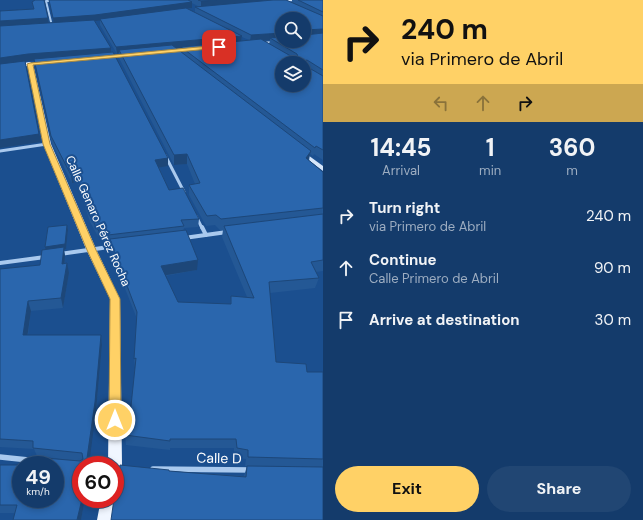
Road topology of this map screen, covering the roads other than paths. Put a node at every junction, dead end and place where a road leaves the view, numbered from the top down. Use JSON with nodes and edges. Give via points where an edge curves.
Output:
{"nodes":[{"id":1,"x":299,"y":0,"type":"edge"},
{"id":2,"x":58,"y":1,"type":"edge"},
{"id":3,"x":280,"y":1,"type":"edge"},
{"id":4,"x":290,"y":5,"type":"edge"},
{"id":5,"x":52,"y":26,"type":"junction"},
{"id":6,"x":59,"y":26,"type":"edge"},
{"id":7,"x":45,"y":27,"type":"edge"},
{"id":8,"x":275,"y":42,"type":"edge"},
{"id":9,"x":262,"y":43,"type":"junction"},
{"id":10,"x":250,"y":44,"type":"edge"},
{"id":11,"x":268,"y":47,"type":"edge"},
{"id":12,"x":0,"y":68,"type":"edge"},
{"id":13,"x":47,"y":144,"type":"junction"},
{"id":14,"x":298,"y":149,"type":"edge"},
{"id":15,"x":0,"y":151,"type":"edge"},
{"id":16,"x":164,"y":152,"type":"edge"},
{"id":17,"x":323,"y":169,"type":"edge"},
{"id":18,"x":185,"y":194,"type":"edge"},
{"id":19,"x":196,"y":214,"type":"edge"},
{"id":20,"x":230,"y":232,"type":"edge"},
{"id":21,"x":206,"y":235,"type":"junction"},
{"id":22,"x":176,"y":239,"type":"edge"},
{"id":23,"x":122,"y":246,"type":"edge"},
{"id":24,"x":91,"y":250,"type":"junction"},
{"id":25,"x":0,"y":263,"type":"edge"},
{"id":26,"x":119,"y":456,"type":"edge"},
{"id":27,"x":0,"y":457,"type":"edge"},
{"id":28,"x":12,"y":458,"type":"edge"},
{"id":29,"x":146,"y":469,"type":"edge"},
{"id":30,"x":261,"y":471,"type":"edge"},
{"id":31,"x":107,"y":508,"type":"edge"},
{"id":32,"x":105,"y":520,"type":"edge"}],
"edges":[{"from":1,"to":3,"type":"main road"},
{"from":2,"to":5,"type":"street","via":[[46,1]]},
{"from":3,"to":4,"type":"main road"},
{"from":5,"to":6,"type":"main road"},
{"from":5,"to":7,"type":"main road"},
{"from":8,"to":9,"type":"main road"},
{"from":9,"to":10,"type":"main road"},
{"from":9,"to":11,"type":"street"},
{"from":12,"to":13,"type":"main road","name":"Calle Genaro Pérez Rocha","via":[[34,64]]},
{"from":13,"to":15,"type":"street"},
{"from":13,"to":24,"type":"main road","name":"Calle Genaro Pérez Rocha"},
{"from":14,"to":17,"type":"main road"},
{"from":16,"to":18,"type":"street"},
{"from":19,"to":21,"type":"street"},
{"from":20,"to":21,"type":"street"},
{"from":21,"to":22,"type":"street"},
{"from":23,"to":24,"type":"street"},
{"from":24,"to":25,"type":"street"},
{"from":24,"to":26,"type":"main road","name":"Calle Genaro Pérez Rocha","via":[[115,299]]},
{"from":27,"to":28,"type":"street"},
{"from":29,"to":30,"type":"street","name":"Calle D"},
{"from":31,"to":32,"type":"main road"}]}
